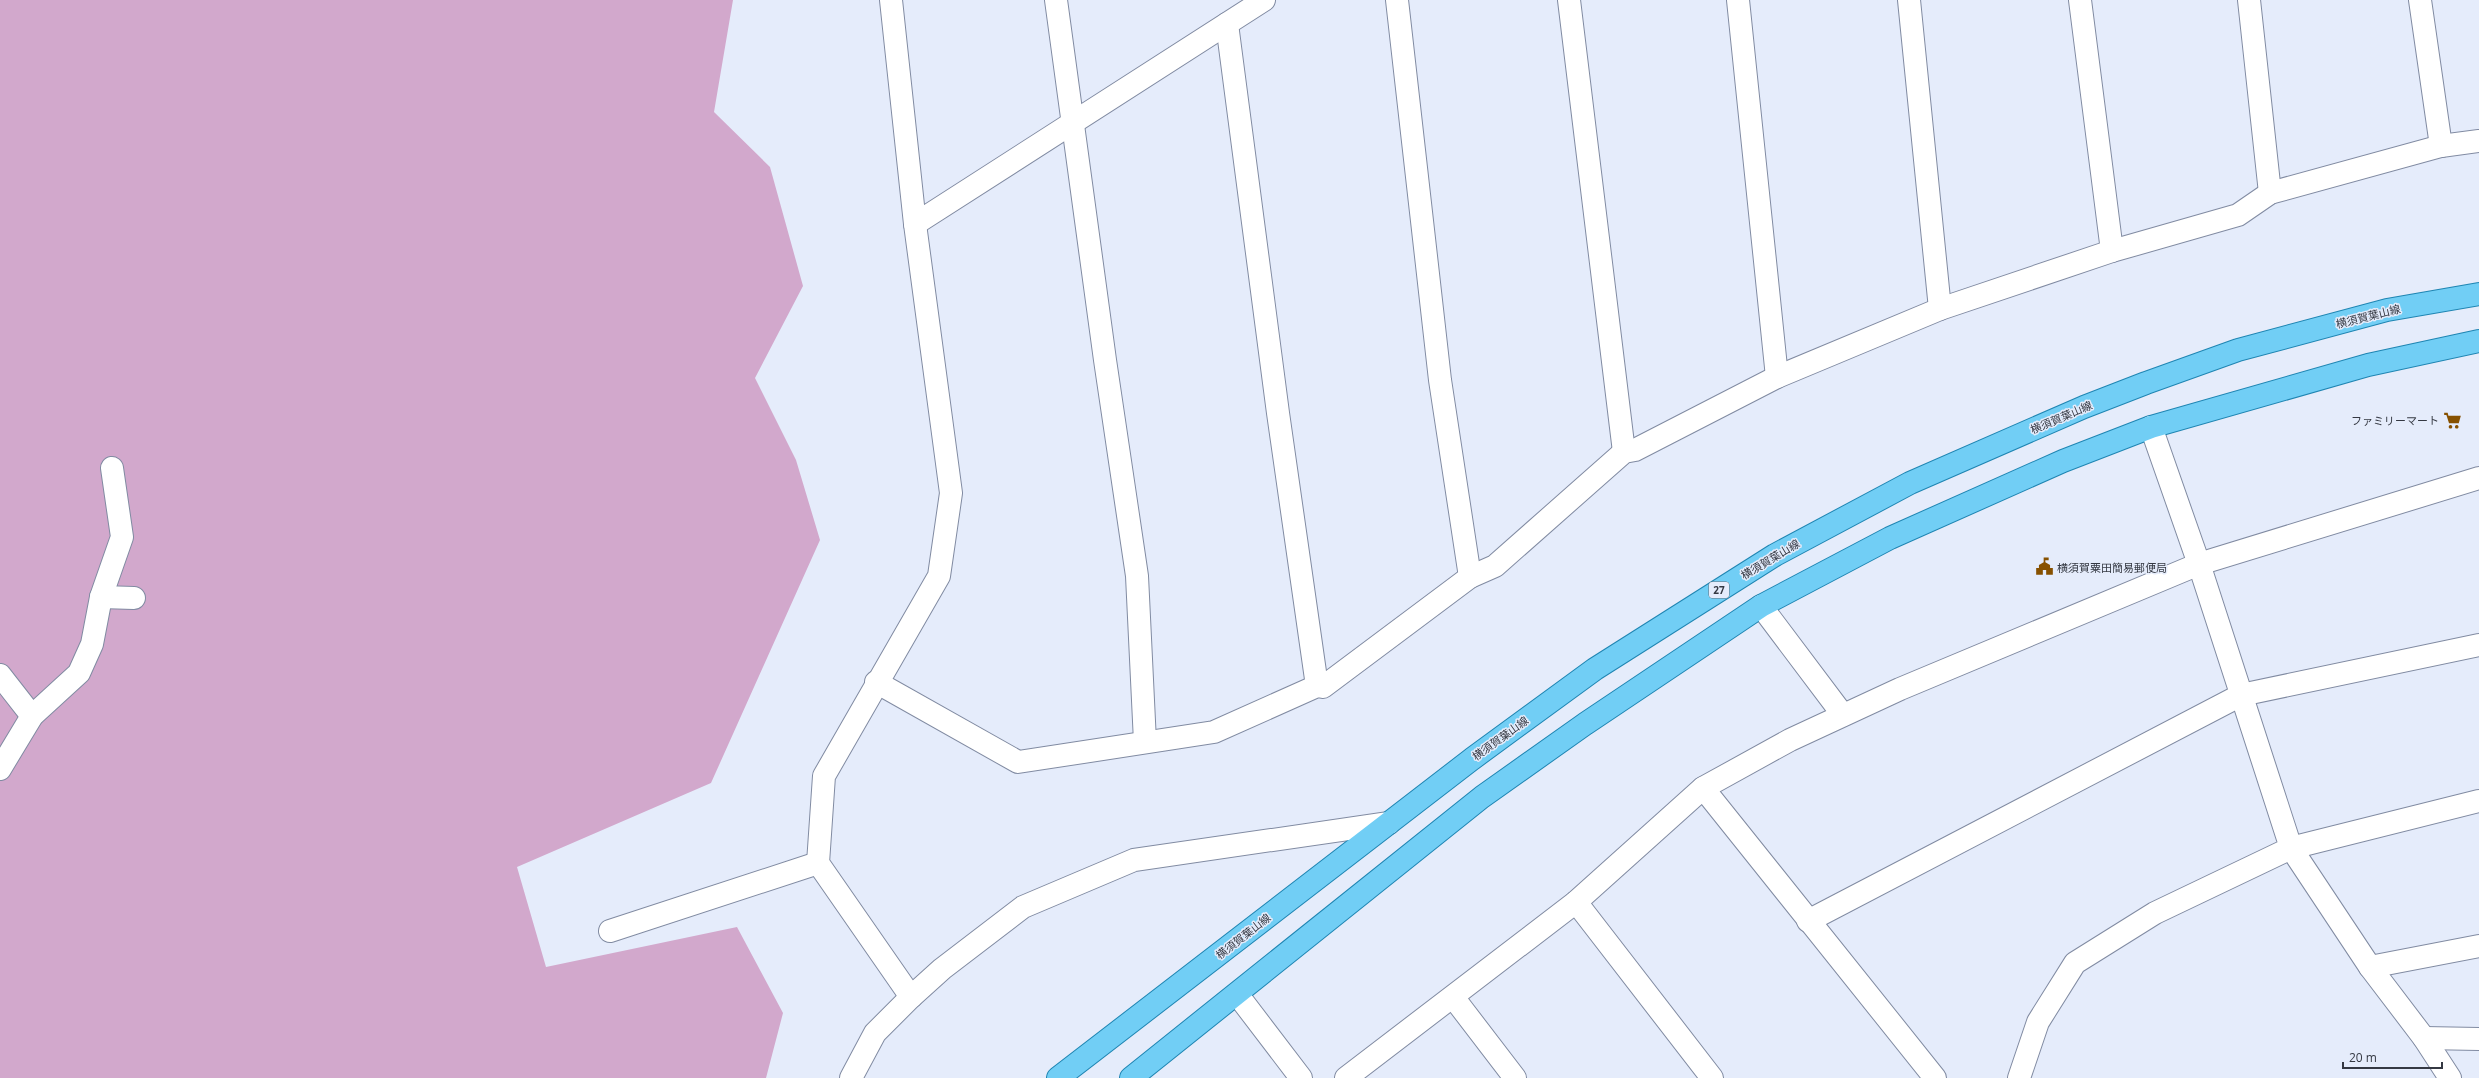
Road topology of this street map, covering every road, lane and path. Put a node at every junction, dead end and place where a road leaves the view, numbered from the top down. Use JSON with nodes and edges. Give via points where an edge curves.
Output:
{"nodes":[{"id":1,"x":891,"y":0,"type":"edge"},
{"id":2,"x":1056,"y":0,"type":"edge"},
{"id":3,"x":1264,"y":0,"type":"edge"},
{"id":4,"x":1397,"y":0,"type":"edge"},
{"id":5,"x":1569,"y":0,"type":"edge"},
{"id":6,"x":1738,"y":0,"type":"edge"},
{"id":7,"x":1909,"y":0,"type":"edge"},
{"id":8,"x":2080,"y":0,"type":"edge"},
{"id":9,"x":2250,"y":0,"type":"edge"},
{"id":10,"x":2420,"y":0,"type":"edge"},
{"id":11,"x":1228,"y":24,"type":"junction"},
{"id":12,"x":1073,"y":122,"type":"junction"},
{"id":13,"x":2479,"y":141,"type":"edge"},
{"id":14,"x":2440,"y":146,"type":"junction"},
{"id":15,"x":2270,"y":193,"type":"junction"},
{"id":16,"x":915,"y":224,"type":"junction"},
{"id":17,"x":2112,"y":251,"type":"junction"},
{"id":18,"x":2479,"y":294,"type":"edge"},
{"id":19,"x":1940,"y":308,"type":"junction"},
{"id":20,"x":2479,"y":341,"type":"edge"},
{"id":21,"x":1777,"y":377,"type":"junction"},
{"id":22,"x":2151,"y":427,"type":"junction"},
{"id":23,"x":1624,"y":452,"type":"junction"},
{"id":24,"x":112,"y":468,"type":"dead end"},
{"id":25,"x":2479,"y":478,"type":"edge"},
{"id":26,"x":2199,"y":564,"type":"junction"},
{"id":27,"x":1470,"y":577,"type":"junction"},
{"id":28,"x":101,"y":597,"type":"junction"},
{"id":29,"x":134,"y":598,"type":"dead end"},
{"id":30,"x":1761,"y":606,"type":"junction"},
{"id":31,"x":2479,"y":646,"type":"edge"},
{"id":32,"x":0,"y":674,"type":"edge"},
{"id":33,"x":876,"y":682,"type":"junction"},
{"id":34,"x":1317,"y":686,"type":"junction"},
{"id":35,"x":2241,"y":695,"type":"junction"},
{"id":36,"x":1843,"y":715,"type":"junction"},
{"id":37,"x":32,"y":716,"type":"junction"},
{"id":38,"x":1146,"y":742,"type":"junction"},
{"id":39,"x":0,"y":769,"type":"edge"},
{"id":40,"x":1703,"y":788,"type":"junction"},
{"id":41,"x":2479,"y":801,"type":"edge"},
{"id":42,"x":1389,"y":823,"type":"junction"},
{"id":43,"x":2291,"y":848,"type":"junction"},
{"id":44,"x":818,"y":863,"type":"junction"},
{"id":45,"x":1576,"y":902,"type":"junction"},
{"id":46,"x":1808,"y":921,"type":"junction"},
{"id":47,"x":610,"y":931,"type":"dead end"},
{"id":48,"x":2479,"y":946,"type":"edge"},
{"id":49,"x":2370,"y":968,"type":"junction"},
{"id":50,"x":1237,"y":994,"type":"junction"},
{"id":51,"x":911,"y":997,"type":"junction"},
{"id":52,"x":1453,"y":997,"type":"junction"},
{"id":53,"x":2424,"y":1038,"type":"junction"},
{"id":54,"x":2479,"y":1039,"type":"edge"},
{"id":55,"x":851,"y":1078,"type":"edge"},
{"id":56,"x":1058,"y":1078,"type":"edge"},
{"id":57,"x":1131,"y":1078,"type":"edge"},
{"id":58,"x":1301,"y":1078,"type":"edge"},
{"id":59,"x":1346,"y":1078,"type":"edge"},
{"id":60,"x":1515,"y":1078,"type":"edge"},
{"id":61,"x":1712,"y":1078,"type":"edge"},
{"id":62,"x":1934,"y":1078,"type":"edge"},
{"id":63,"x":2020,"y":1078,"type":"edge"},
{"id":64,"x":2450,"y":1078,"type":"edge"}],
"edges":[{"from":1,"to":16,"type":"street"},
{"from":2,"to":12,"type":"street"},
{"from":3,"to":11,"type":"street"},
{"from":4,"to":27,"type":"street","via":[[1440,380]]},
{"from":5,"to":23,"type":"street"},
{"from":6,"to":21,"type":"street"},
{"from":7,"to":19,"type":"street"},
{"from":8,"to":17,"type":"street"},
{"from":9,"to":15,"type":"street"},
{"from":10,"to":14,"type":"street"},
{"from":11,"to":12,"type":"street"},
{"from":11,"to":34,"type":"street","via":[[1278,414]]},
{"from":12,"to":16,"type":"street"},
{"from":12,"to":38,"type":"street","via":[[1137,576]]},
{"from":13,"to":14,"type":"street"},
{"from":14,"to":15,"type":"street"},
{"from":15,"to":17,"type":"street","via":[[2238,215]]},
{"from":16,"to":33,"type":"street","via":[[951,493],[938,576]]},
{"from":17,"to":19,"type":"street"},
{"from":18,"to":42,"type":"main road","name":"横須賀葉山線","number":"27","via":[[2387,310],[2238,350],[2091,404],[1910,483],[1775,555],[1594,669]]},
{"from":19,"to":21,"type":"street"},
{"from":20,"to":22,"type":"main road","via":[[2360,367]]},
{"from":21,"to":23,"type":"street","via":[[1635,450]]},
{"from":22,"to":26,"type":"street"},
{"from":22,"to":30,"type":"main road","via":[[2063,461],[1890,538]]},
{"from":23,"to":27,"type":"street","via":[[1495,566]]},
{"from":24,"to":28,"type":"street","via":[[122,537]]},
{"from":25,"to":26,"type":"street"},
{"from":26,"to":35,"type":"street"},
{"from":26,"to":36,"type":"street"},
{"from":27,"to":34,"type":"street","via":[[1323,688]]},
{"from":28,"to":29,"type":"street"},
{"from":28,"to":37,"type":"street","via":[[92,644],[78,673]]},
{"from":30,"to":36,"type":"street"},
{"from":30,"to":50,"type":"main road","via":[[1584,724],[1482,797]]},
{"from":31,"to":35,"type":"street"},
{"from":32,"to":37,"type":"street"},
{"from":33,"to":38,"type":"street","via":[[1018,762]]},
{"from":33,"to":44,"type":"street","via":[[824,776]]},
{"from":34,"to":38,"type":"street","via":[[1214,732]]},
{"from":35,"to":43,"type":"street"},
{"from":35,"to":46,"type":"street"},
{"from":36,"to":40,"type":"street","via":[[1790,740]]},
{"from":37,"to":39,"type":"street"},
{"from":40,"to":45,"type":"street"},
{"from":40,"to":46,"type":"street"},
{"from":41,"to":43,"type":"street"},
{"from":42,"to":51,"type":"street","via":[[1134,860],[1023,907],[942,969]]},
{"from":42,"to":56,"type":"main road","name":"横須賀葉山線","number":"27"},
{"from":43,"to":49,"type":"street"},
{"from":43,"to":63,"type":"street","via":[[2155,914],[2075,963],[2038,1022]]},
{"from":44,"to":47,"type":"street"},
{"from":44,"to":51,"type":"street"},
{"from":45,"to":52,"type":"street"},
{"from":45,"to":61,"type":"street"},
{"from":46,"to":62,"type":"street"},
{"from":48,"to":49,"type":"street"},
{"from":49,"to":53,"type":"street"},
{"from":50,"to":57,"type":"main road"},
{"from":50,"to":58,"type":"street"},
{"from":51,"to":55,"type":"street","via":[[875,1033]]},
{"from":52,"to":59,"type":"street"},
{"from":52,"to":60,"type":"street"},
{"from":53,"to":54,"type":"street"},
{"from":53,"to":64,"type":"street"}]}
